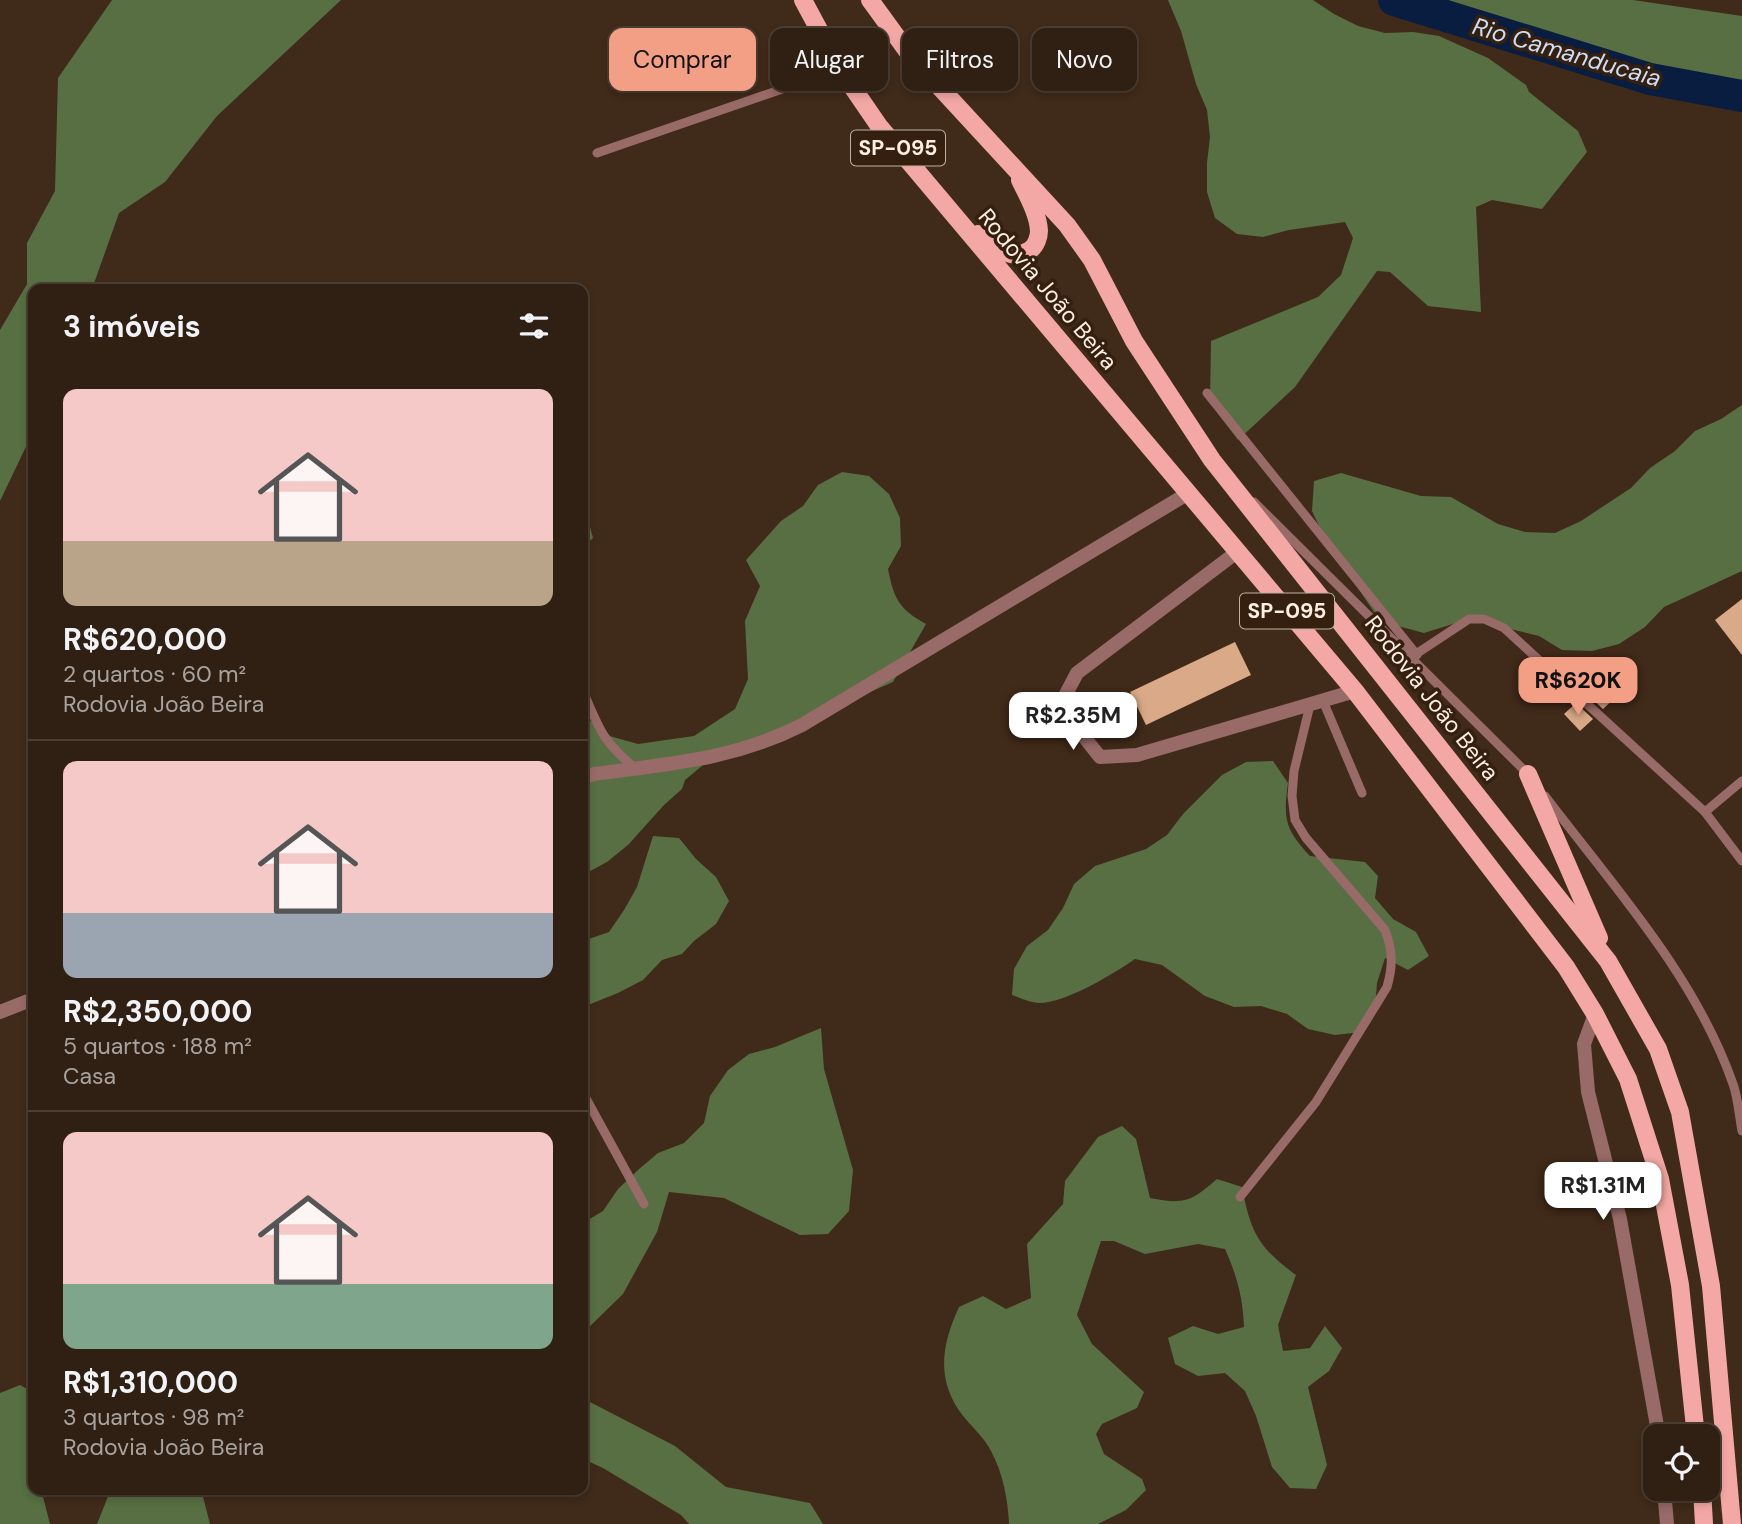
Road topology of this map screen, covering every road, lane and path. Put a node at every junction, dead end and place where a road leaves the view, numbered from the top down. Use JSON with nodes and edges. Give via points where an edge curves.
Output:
{"nodes":[{"id":1,"x":803,"y":0,"type":"edge"},
{"id":2,"x":870,"y":0,"type":"edge"},
{"id":3,"x":818,"y":28,"type":"edge"},
{"id":4,"x":776,"y":91,"type":"edge"},
{"id":5,"x":855,"y":91,"type":"edge"},
{"id":6,"x":597,"y":153,"type":"dead end"},
{"id":7,"x":1014,"y":167,"type":"junction"},
{"id":8,"x":961,"y":223,"type":"junction"},
{"id":9,"x":1207,"y":393,"type":"dead end"},
{"id":10,"x":1212,"y":460,"type":"junction"},
{"id":11,"x":1187,"y":494,"type":"junction"},
{"id":12,"x":1237,"y":552,"type":"junction"},
{"id":13,"x":1416,"y":654,"type":"junction"},
{"id":14,"x":1444,"y":689,"type":"junction"},
{"id":15,"x":1355,"y":691,"type":"junction"},
{"id":16,"x":588,"y":703,"type":"edge"},
{"id":17,"x":1316,"y":703,"type":"junction"},
{"id":18,"x":636,"y":769,"type":"junction"},
{"id":19,"x":1528,"y":774,"type":"junction"},
{"id":20,"x":588,"y":776,"type":"edge"},
{"id":21,"x":1742,"y":781,"type":"edge"},
{"id":22,"x":1362,"y":793,"type":"dead end"},
{"id":23,"x":1705,"y":812,"type":"junction"},
{"id":24,"x":1742,"y":861,"type":"edge"},
{"id":25,"x":1608,"y":961,"type":"junction"},
{"id":26,"x":28,"y":1001,"type":"edge"},
{"id":27,"x":0,"y":1012,"type":"edge"},
{"id":28,"x":1595,"y":1014,"type":"junction"},
{"id":29,"x":588,"y":1102,"type":"edge"},
{"id":30,"x":1742,"y":1131,"type":"edge"},
{"id":31,"x":1240,"y":1197,"type":"dead end"},
{"id":32,"x":644,"y":1204,"type":"dead end"},
{"id":33,"x":1657,"y":1424,"type":"edge"},
{"id":34,"x":1695,"y":1424,"type":"edge"},
{"id":35,"x":1665,"y":1501,"type":"edge"},
{"id":36,"x":1703,"y":1501,"type":"edge"},
{"id":37,"x":1667,"y":1524,"type":"edge"},
{"id":38,"x":1704,"y":1524,"type":"edge"},
{"id":39,"x":1732,"y":1524,"type":"edge"}],
"edges":[{"from":1,"to":3,"type":"main road","name":"Rodovia João Beira","number":"SP-095"},
{"from":2,"to":7,"type":"main road","name":"Rodovia João Beira","number":"SP-095","via":[[910,55]]},
{"from":4,"to":6,"type":"lane"},
{"from":5,"to":8,"type":"main road","name":"Rodovia João Beira","number":"SP-095"},
{"from":7,"to":8,"type":"main road","via":[[1036,216],[1039,233],[1034,247],[1021,255],[1008,255]]},
{"from":7,"to":10,"type":"main road","name":"Rodovia João Beira","number":"SP-095","via":[[1092,260],[1134,341]]},
{"from":8,"to":11,"type":"main road","name":"Rodovia João Beira","number":"SP-095"},
{"from":9,"to":13,"type":"lane"},
{"from":10,"to":14,"type":"lane"},
{"from":10,"to":25,"type":"main road","name":"Rodovia João Beira","number":"SP-095"},
{"from":11,"to":12,"type":"main road","name":"Rodovia João Beira","number":"SP-095"},
{"from":11,"to":18,"type":"street","via":[[774,740],[739,752]]},
{"from":12,"to":15,"type":"main road","name":"Rodovia João Beira","number":"SP-095"},
{"from":12,"to":17,"type":"street","via":[[1077,673],[1066,694],[1069,718],[1100,757],[1137,755]]},
{"from":13,"to":14,"type":"lane"},
{"from":13,"to":23,"type":"lane","via":[[1469,619],[1484,619],[1504,628]]},
{"from":14,"to":19,"type":"lane"},
{"from":15,"to":17,"type":"street"},
{"from":15,"to":28,"type":"main road","name":"Rodovia João Beira","number":"SP-095","via":[[1566,967]]},
{"from":16,"to":18,"type":"lane","via":[[612,749]]},
{"from":17,"to":22,"type":"lane"},
{"from":17,"to":31,"type":"lane","via":[[1294,771],[1295,820],[1385,930],[1392,948],[1392,970],[1387,987],[1316,1101]]},
{"from":18,"to":20,"type":"street"},
{"from":19,"to":25,"type":"main road"},
{"from":19,"to":30,"type":"lane","via":[[1671,962],[1734,1086]]},
{"from":21,"to":23,"type":"lane"},
{"from":23,"to":24,"type":"lane"},
{"from":25,"to":39,"type":"main road","name":"Rodovia João Beira","number":"SP-095","via":[[1658,1049],[1680,1112],[1711,1286]]},
{"from":26,"to":27,"type":"street"},
{"from":28,"to":33,"type":"street","via":[[1584,1044],[1588,1092],[1620,1219]]},
{"from":28,"to":34,"type":"main road","name":"Rodovia João Beira","number":"SP-095","via":[[1628,1079],[1660,1178],[1680,1285]]},
{"from":29,"to":32,"type":"lane"},
{"from":35,"to":37,"type":"street"},
{"from":36,"to":38,"type":"main road"}]}
